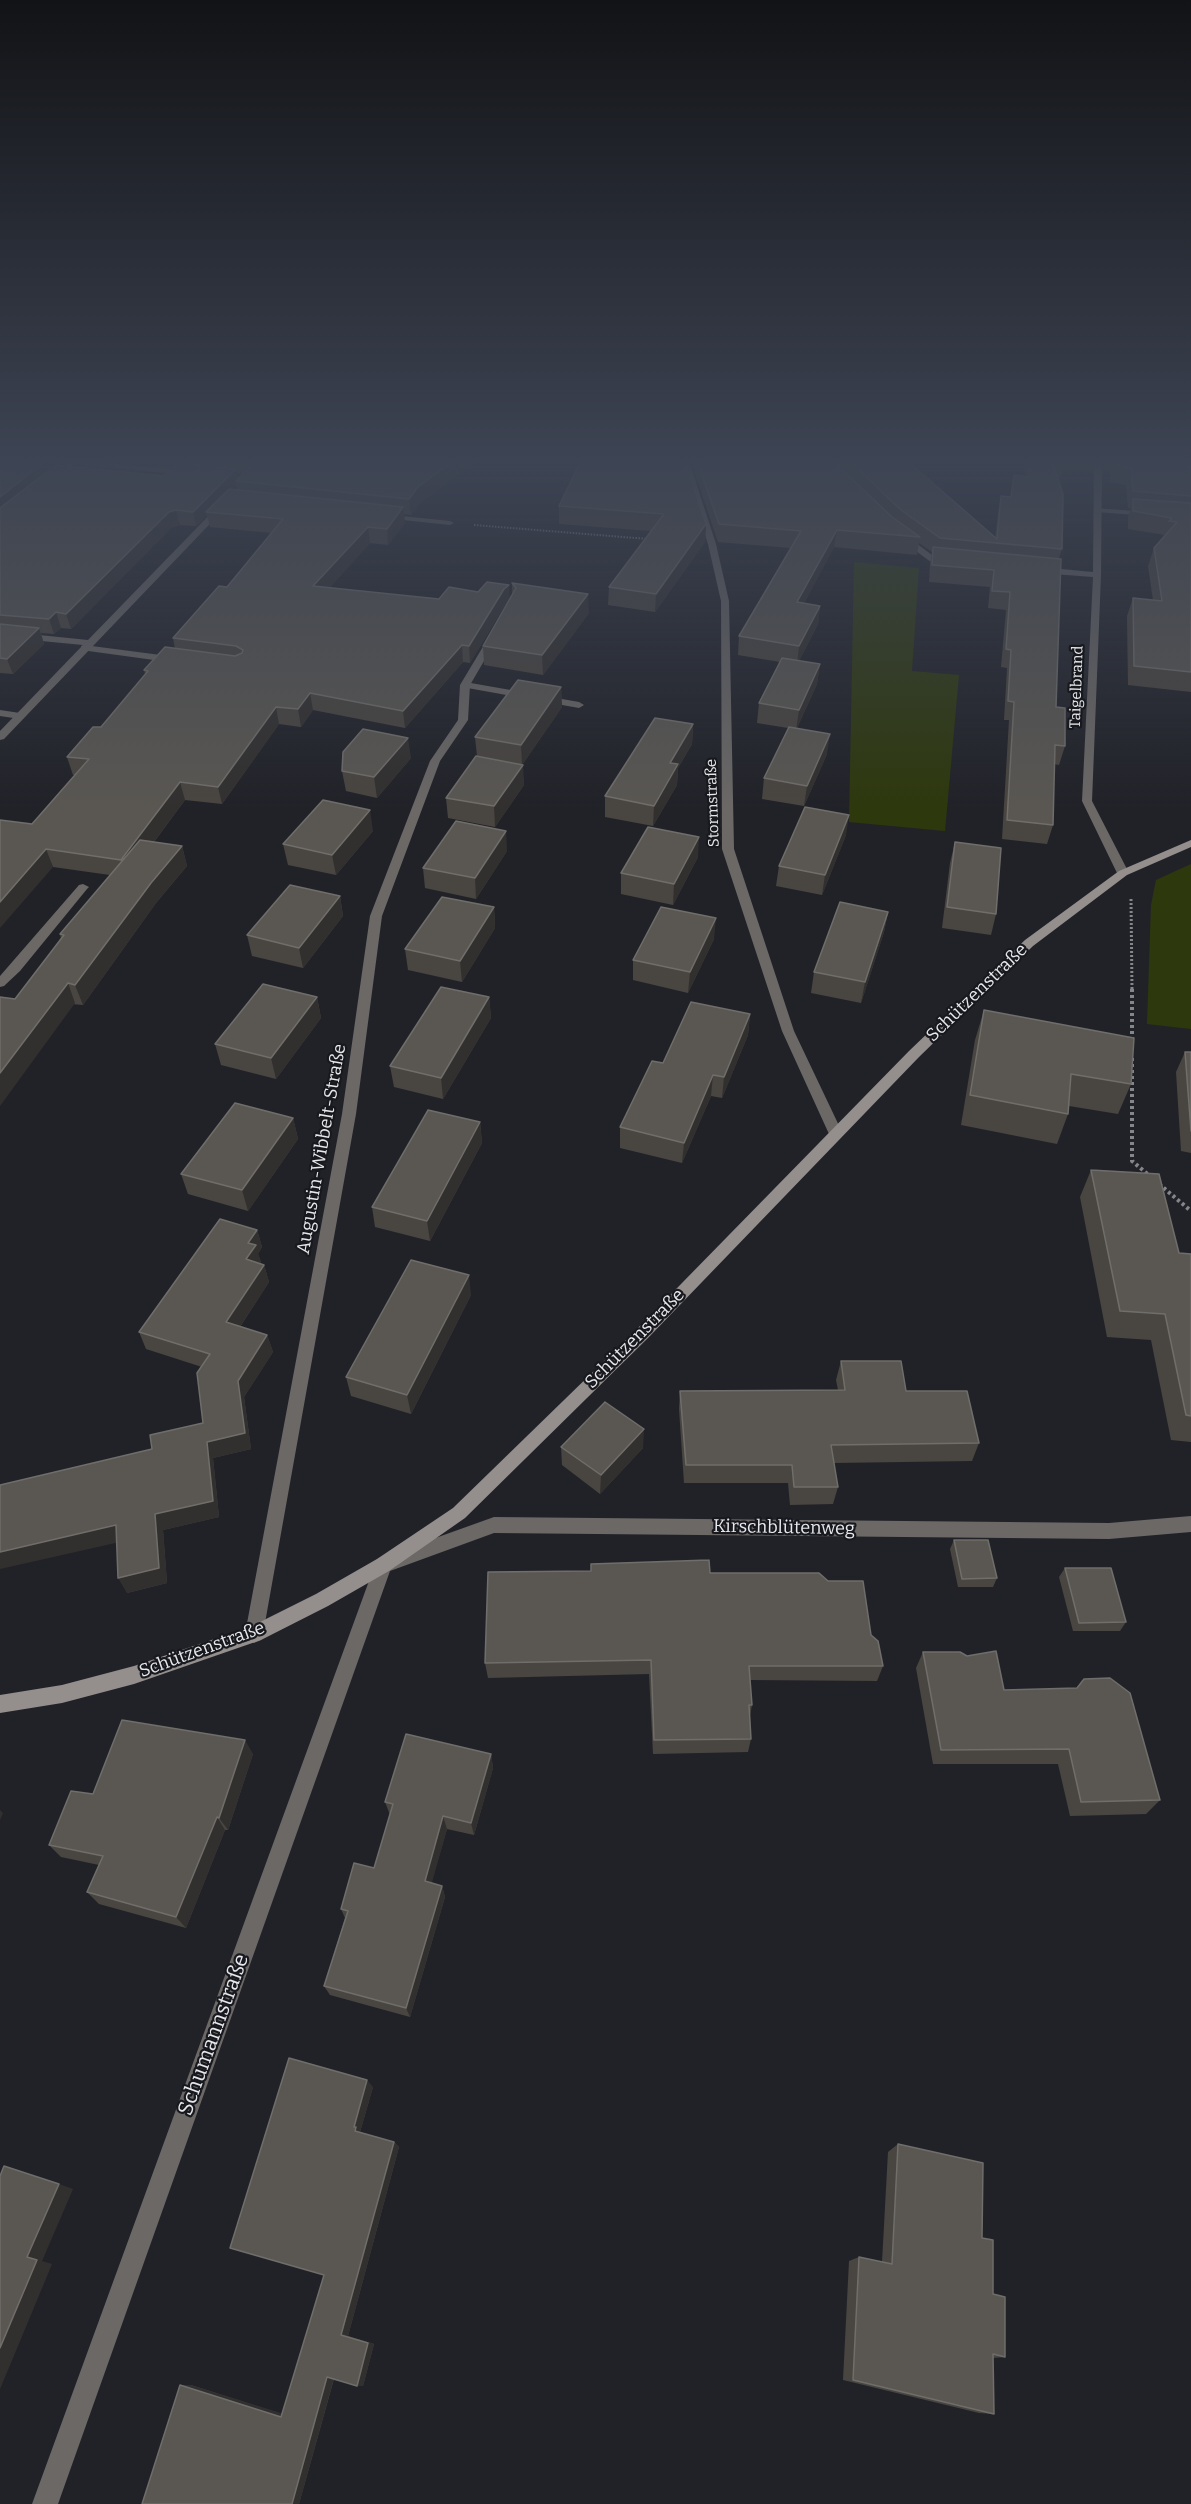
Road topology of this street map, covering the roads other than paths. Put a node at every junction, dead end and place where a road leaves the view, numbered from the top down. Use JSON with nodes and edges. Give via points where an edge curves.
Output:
{"nodes":[{"id":1,"x":156,"y":575,"type":"edge"},
{"id":2,"x":719,"y":575,"type":"edge"},
{"id":3,"x":1097,"y":575,"type":"edge"},
{"id":4,"x":499,"y":626,"type":"edge"},
{"id":5,"x":0,"y":634,"type":"edge"},
{"id":6,"x":86,"y":646,"type":"junction"},
{"id":7,"x":184,"y":661,"type":"edge"},
{"id":8,"x":465,"y":685,"type":"junction"},
{"id":9,"x":579,"y":705,"type":"dead end"},
{"id":10,"x":0,"y":713,"type":"edge"},
{"id":11,"x":20,"y":716,"type":"junction"},
{"id":12,"x":0,"y":737,"type":"edge"},
{"id":13,"x":1191,"y":843,"type":"edge"},
{"id":14,"x":1123,"y":873,"type":"junction"},
{"id":15,"x":83,"y":887,"type":"dead end"},
{"id":16,"x":0,"y":982,"type":"edge"},
{"id":17,"x":836,"y":1134,"type":"junction"},
{"id":18,"x":1191,"y":1524,"type":"edge"},
{"id":19,"x":383,"y":1565,"type":"junction"},
{"id":20,"x":254,"y":1634,"type":"junction"},
{"id":21,"x":0,"y":1704,"type":"edge"},
{"id":22,"x":45,"y":2504,"type":"edge"}],
"edges":[{"from":1,"to":6,"type":"street"},
{"from":2,"to":17,"type":"street","name":"Stormstraße","via":[[725,601],[728,849],[788,1031]]},
{"from":3,"to":14,"type":"street","name":"Taigelbrand","via":[[1087,801]]},
{"from":4,"to":8,"type":"street","name":"Augustin-Wibbelt-Straße"},
{"from":5,"to":6,"type":"street"},
{"from":6,"to":7,"type":"street"},
{"from":6,"to":11,"type":"street"},
{"from":8,"to":9,"type":"street"},
{"from":8,"to":20,"type":"street","name":"Augustin-Wibbelt-Straße","via":[[463,720],[435,761],[376,916],[349,1114]]},
{"from":10,"to":11,"type":"street"},
{"from":11,"to":12,"type":"street"},
{"from":13,"to":14,"type":"street","name":"Schützenstraße"},
{"from":14,"to":17,"type":"street","name":"Schützenstraße","via":[[1029,942]]},
{"from":15,"to":16,"type":"street"},
{"from":17,"to":19,"type":"street","name":"Schützenstraße","via":[[642,1334],[459,1513]]},
{"from":18,"to":19,"type":"street","name":"Kirschblütenweg","via":[[1109,1531],[494,1525]]},
{"from":19,"to":20,"type":"street","name":"Schützenstraße"},
{"from":19,"to":22,"type":"street","name":"Schumannstraße"},
{"from":20,"to":21,"type":"street","name":"Schützenstraße","via":[[134,1675],[62,1694]]}]}
